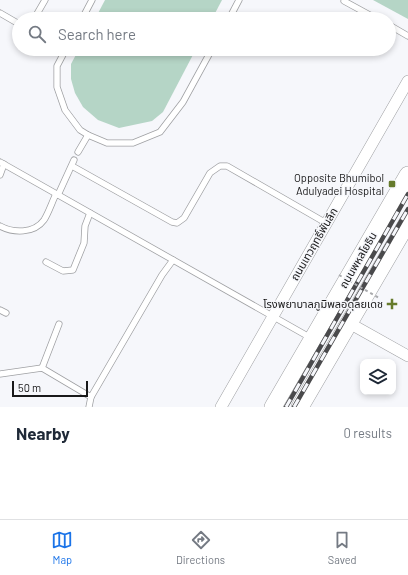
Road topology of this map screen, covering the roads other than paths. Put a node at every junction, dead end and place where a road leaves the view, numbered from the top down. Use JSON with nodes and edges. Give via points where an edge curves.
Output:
{"nodes":[{"id":1,"x":45,"y":0,"type":"edge"},
{"id":2,"x":92,"y":0,"type":"edge"},
{"id":3,"x":239,"y":0,"type":"edge"},
{"id":4,"x":344,"y":1,"type":"dead end"},
{"id":5,"x":38,"y":12,"type":"edge"},
{"id":6,"x":86,"y":12,"type":"edge"},
{"id":7,"x":233,"y":12,"type":"edge"},
{"id":8,"x":364,"y":12,"type":"edge"},
{"id":9,"x":0,"y":13,"type":"edge"},
{"id":10,"x":12,"y":20,"type":"edge"},
{"id":11,"x":396,"y":30,"type":"edge"},
{"id":12,"x":408,"y":36,"type":"edge"},
{"id":13,"x":62,"y":56,"type":"edge"},
{"id":14,"x":208,"y":56,"type":"edge"},
{"id":15,"x":408,"y":81,"type":"edge"},
{"id":16,"x":88,"y":135,"type":"junction"},
{"id":17,"x":78,"y":152,"type":"dead end"},
{"id":18,"x":74,"y":160,"type":"dead end"},
{"id":19,"x":2,"y":163,"type":"edge"},
{"id":20,"x":72,"y":166,"type":"junction"},
{"id":21,"x":0,"y":175,"type":"edge"},
{"id":22,"x":408,"y":175,"type":"edge"},
{"id":23,"x":57,"y":194,"type":"junction"},
{"id":24,"x":90,"y":213,"type":"junction"},
{"id":25,"x":408,"y":222,"type":"edge"},
{"id":26,"x":326,"y":223,"type":"junction"},
{"id":27,"x":0,"y":226,"type":"edge"},
{"id":28,"x":173,"y":260,"type":"junction"},
{"id":29,"x":46,"y":262,"type":"dead end"},
{"id":30,"x":0,"y":310,"type":"edge"},
{"id":31,"x":6,"y":313,"type":"dead end"},
{"id":32,"x":273,"y":316,"type":"junction"},
{"id":33,"x":349,"y":323,"type":"junction"},
{"id":34,"x":59,"y":324,"type":"dead end"},
{"id":35,"x":312,"y":339,"type":"junction"},
{"id":36,"x":333,"y":350,"type":"junction"},
{"id":37,"x":408,"y":356,"type":"edge"},
{"id":38,"x":42,"y":368,"type":"junction"},
{"id":39,"x":0,"y":374,"type":"edge"},
{"id":40,"x":91,"y":397,"type":"junction"},
{"id":41,"x":89,"y":407,"type":"edge"},
{"id":42,"x":221,"y":407,"type":"edge"},
{"id":43,"x":273,"y":407,"type":"edge"},
{"id":44,"x":300,"y":407,"type":"edge"}],
"edges":[{"from":1,"to":5,"type":"lane"},
{"from":2,"to":6,"type":"lane"},
{"from":3,"to":7,"type":"lane"},
{"from":4,"to":8,"type":"lane"},
{"from":9,"to":10,"type":"lane"},
{"from":11,"to":12,"type":"lane"},
{"from":13,"to":16,"type":"lane","via":[[57,66],[57,87],[65,110],[80,130]]},
{"from":14,"to":16,"type":"lane","via":[[183,102],[160,132],[133,143],[107,143]]},
{"from":15,"to":26,"type":"street","name":"ถนนเทวฤทธิ์พันลึก"},
{"from":16,"to":17,"type":"lane"},
{"from":18,"to":20,"type":"lane"},
{"from":19,"to":21,"type":"lane"},
{"from":19,"to":23,"type":"lane"},
{"from":20,"to":23,"type":"lane"},
{"from":20,"to":26,"type":"lane","via":[[172,222],[184,218],[210,172],[220,166],[227,166]]},
{"from":22,"to":35,"type":"main road","name":"ถนนพหลโยธิน"},
{"from":23,"to":24,"type":"lane"},
{"from":23,"to":27,"type":"lane","via":[[44,220],[38,226],[19,232]]},
{"from":24,"to":28,"type":"lane"},
{"from":24,"to":29,"type":"lane","via":[[85,226],[84,244],[73,270],[63,271]]},
{"from":25,"to":33,"type":"main road"},
{"from":26,"to":32,"type":"street","name":"ถนนเทวฤทธิ์พันลึก"},
{"from":28,"to":32,"type":"lane"},
{"from":28,"to":40,"type":"lane"},
{"from":30,"to":31,"type":"lane"},
{"from":32,"to":35,"type":"lane"},
{"from":32,"to":42,"type":"street","name":"ถนนเทวฤทธิ์พันลึก"},
{"from":33,"to":36,"type":"main road"},
{"from":33,"to":37,"type":"street"},
{"from":34,"to":38,"type":"lane"},
{"from":35,"to":36,"type":"main road"},
{"from":35,"to":43,"type":"main road","name":"ถนนพหลโยธิน"},
{"from":36,"to":44,"type":"main road"},
{"from":38,"to":39,"type":"lane"},
{"from":38,"to":40,"type":"lane"},
{"from":40,"to":41,"type":"lane"}]}
